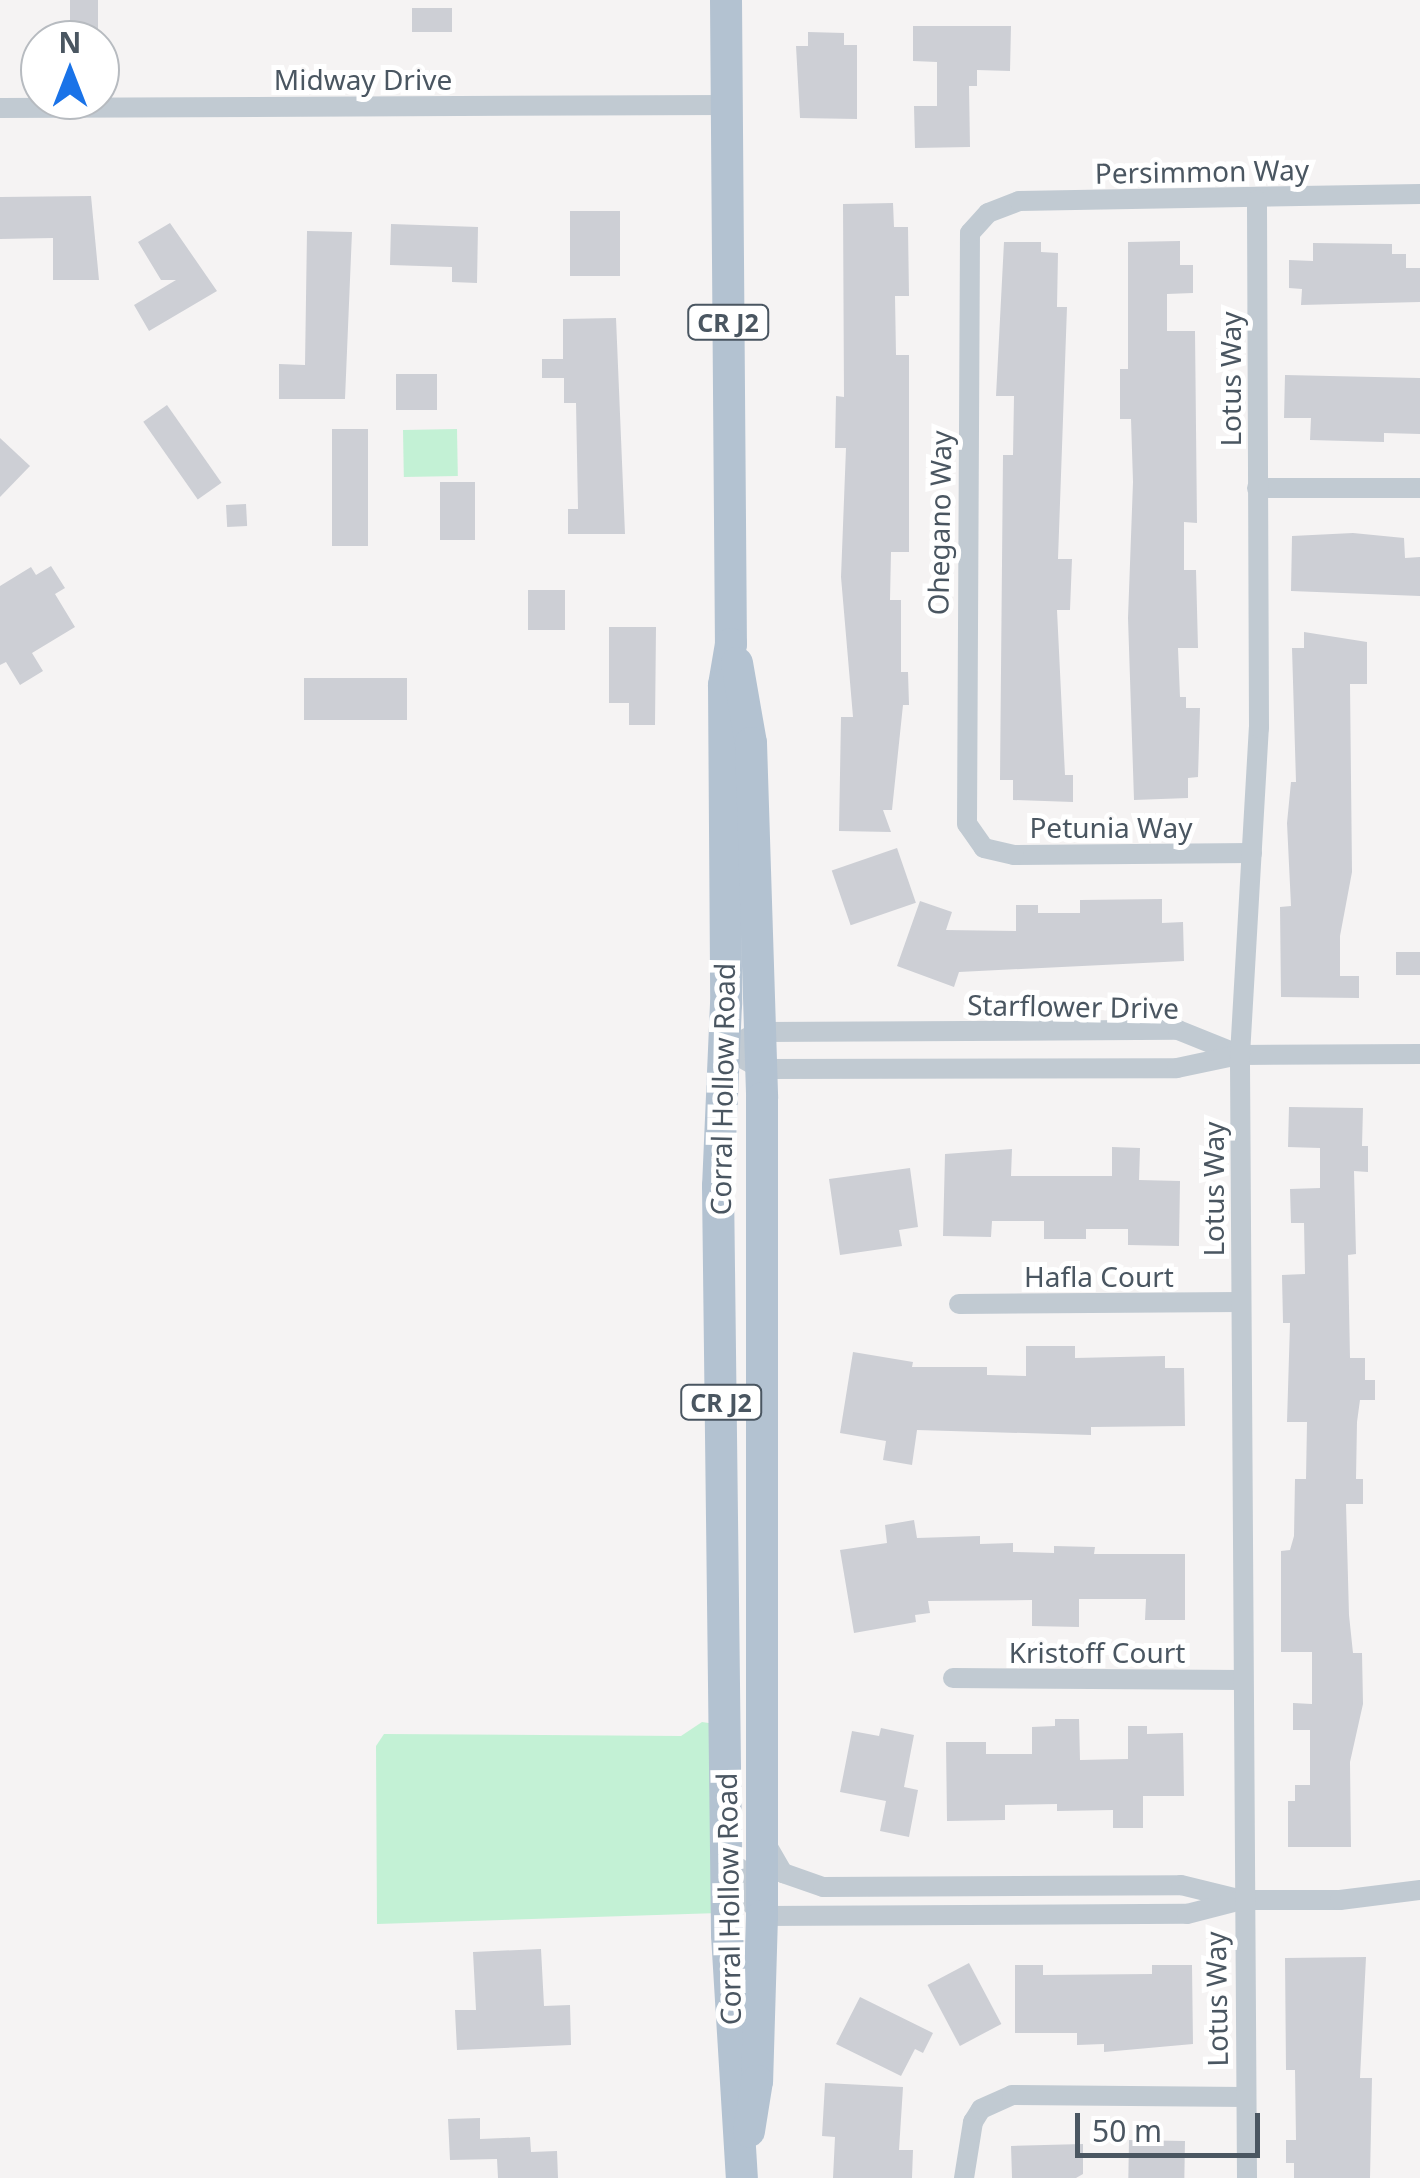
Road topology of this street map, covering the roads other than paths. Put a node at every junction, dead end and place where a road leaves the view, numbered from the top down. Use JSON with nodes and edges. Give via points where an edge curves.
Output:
{"nodes":[{"id":1,"x":726,"y":0,"type":"edge"},
{"id":2,"x":726,"y":105,"type":"junction"},
{"id":3,"x":0,"y":108,"type":"edge"},
{"id":4,"x":1420,"y":194,"type":"edge"},
{"id":5,"x":1257,"y":200,"type":"junction"},
{"id":6,"x":988,"y":212,"type":"joint"},
{"id":7,"x":1257,"y":488,"type":"junction"},
{"id":8,"x":1420,"y":488,"type":"edge"},
{"id":9,"x":731,"y":644,"type":"junction"},
{"id":10,"x":975,"y":838,"type":"joint"},
{"id":11,"x":1252,"y":853,"type":"junction"},
{"id":12,"x":758,"y":1032,"type":"junction"},
{"id":13,"x":726,"y":1049,"type":"junction"},
{"id":14,"x":1420,"y":1054,"type":"edge"},
{"id":15,"x":1240,"y":1055,"type":"junction"},
{"id":16,"x":760,"y":1070,"type":"junction"},
{"id":17,"x":1240,"y":1302,"type":"junction"},
{"id":18,"x":959,"y":1304,"type":"dead end"},
{"id":19,"x":722,"y":1565,"type":"junction"},
{"id":20,"x":953,"y":1678,"type":"dead end"},
{"id":21,"x":1242,"y":1680,"type":"junction"},
{"id":22,"x":760,"y":1831,"type":"junction"},
{"id":23,"x":1420,"y":1890,"type":"edge"},
{"id":24,"x":1242,"y":1900,"type":"junction"},
{"id":25,"x":762,"y":1916,"type":"junction"},
{"id":26,"x":1245,"y":2097,"type":"junction"},
{"id":27,"x":742,"y":2169,"type":"edge"},
{"id":28,"x":964,"y":2178,"type":"edge"},
{"id":29,"x":1246,"y":2178,"type":"edge"}],
"edges":[{"from":1,"to":2,"type":"main road","name":"Corral Hollow Road","number":"CR J2"},
{"from":2,"to":3,"type":"street","name":"Midway Drive"},
{"from":2,"to":9,"type":"main road","name":"Corral Hollow Road","number":"CR J2"},
{"from":4,"to":5,"type":"street","name":"Persimmon Way"},
{"from":5,"to":6,"type":"street","name":"Persimmon Way","via":[[1019,201]]},
{"from":5,"to":7,"type":"street","name":"Lotus Way"},
{"from":6,"to":10,"type":"street","name":"Ohegano Way","via":[[970,233],[966,254],[962,800]]},
{"from":7,"to":8,"type":"street"},
{"from":7,"to":11,"type":"street","name":"Lotus Way"},
{"from":9,"to":12,"type":"main road","via":[[745,686],[751,743]]},
{"from":9,"to":13,"type":"main road","name":"Corral Hollow Road","number":"CR J2","via":[[724,686]]},
{"from":10,"to":11,"type":"street","name":"Petunia Way","via":[[984,848],[1014,855]]},
{"from":11,"to":15,"type":"street","name":"Lotus Way"},
{"from":12,"to":13,"type":"street","name":"Starflower Drive"},
{"from":12,"to":15,"type":"street","name":"Starflower Drive","via":[[1178,1030]]},
{"from":12,"to":16,"type":"main road"},
{"from":13,"to":16,"type":"street"},
{"from":13,"to":19,"type":"main road","name":"Corral Hollow Road","number":"CR J2","via":[[718,1186]]},
{"from":14,"to":15,"type":"street","name":"Starflower Drive"},
{"from":15,"to":16,"type":"street","via":[[1177,1068]]},
{"from":15,"to":17,"type":"street","name":"Lotus Way"},
{"from":16,"to":22,"type":"main road"},
{"from":17,"to":18,"type":"street","name":"Hafla Court"},
{"from":17,"to":21,"type":"street","name":"Lotus Way"},
{"from":19,"to":25,"type":"street","via":[[735,1630],[740,1881],[748,1904]]},
{"from":19,"to":27,"type":"main road","name":"Corral Hollow Road","number":"CR J2","via":[[727,1935]]},
{"from":20,"to":21,"type":"street","name":"Kristoff Court"},
{"from":21,"to":24,"type":"street","name":"Lotus Way"},
{"from":22,"to":24,"type":"street","via":[[784,1872],[824,1887],[1182,1885]]},
{"from":22,"to":25,"type":"main road"},
{"from":23,"to":24,"type":"street","via":[[1340,1900]]},
{"from":24,"to":25,"type":"street","via":[[1187,1914]]},
{"from":24,"to":26,"type":"street","name":"Lotus Way"},
{"from":25,"to":27,"type":"main road","via":[[757,2081]]},
{"from":26,"to":28,"type":"street","via":[[1012,2095],[981,2109],[973,2122]]},
{"from":26,"to":29,"type":"street","name":"Lotus Way"}]}
